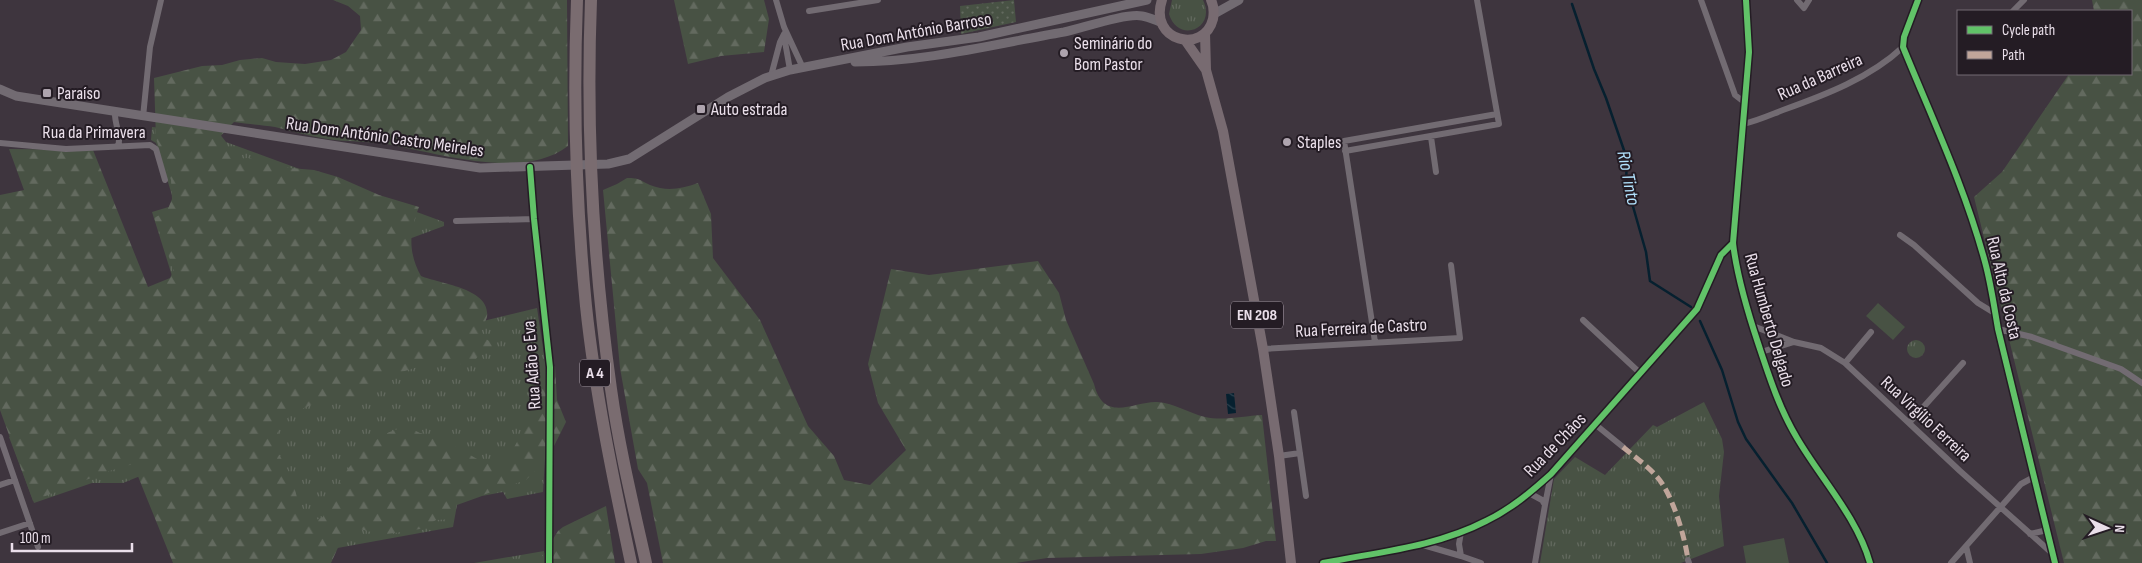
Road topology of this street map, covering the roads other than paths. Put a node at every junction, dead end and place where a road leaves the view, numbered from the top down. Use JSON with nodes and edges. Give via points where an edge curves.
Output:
{"nodes":[{"id":1,"x":160,"y":0,"type":"edge"},
{"id":2,"x":577,"y":0,"type":"edge"},
{"id":3,"x":591,"y":0,"type":"edge"},
{"id":4,"x":776,"y":0,"type":"edge"},
{"id":5,"x":878,"y":0,"type":"edge"},
{"id":6,"x":1147,"y":0,"type":"edge"},
{"id":7,"x":1162,"y":0,"type":"edge"},
{"id":8,"x":1211,"y":0,"type":"edge"},
{"id":9,"x":1239,"y":0,"type":"edge"},
{"id":10,"x":1477,"y":0,"type":"edge"},
{"id":11,"x":1701,"y":0,"type":"edge"},
{"id":12,"x":1746,"y":0,"type":"edge"},
{"id":13,"x":1797,"y":0,"type":"edge"},
{"id":14,"x":1809,"y":0,"type":"edge"},
{"id":15,"x":1918,"y":0,"type":"edge"},
{"id":16,"x":2024,"y":0,"type":"edge"},
{"id":17,"x":2014,"y":10,"type":"edge"},
{"id":18,"x":809,"y":11,"type":"dead end"},
{"id":19,"x":1214,"y":14,"type":"junction"},
{"id":20,"x":1161,"y":22,"type":"junction"},
{"id":21,"x":784,"y":30,"type":"junction"},
{"id":22,"x":1205,"y":33,"type":"junction"},
{"id":23,"x":1185,"y":40,"type":"junction"},
{"id":24,"x":1903,"y":47,"type":"junction"},
{"id":25,"x":835,"y":63,"type":"junction"},
{"id":26,"x":804,"y":68,"type":"junction"},
{"id":27,"x":790,"y":70,"type":"junction"},
{"id":28,"x":1206,"y":70,"type":"junction"},
{"id":29,"x":771,"y":76,"type":"junction"},
{"id":30,"x":0,"y":89,"type":"edge"},
{"id":31,"x":1744,"y":102,"type":"junction"},
{"id":32,"x":115,"y":112,"type":"junction"},
{"id":33,"x":1497,"y":114,"type":"junction"},
{"id":34,"x":143,"y":117,"type":"junction"},
{"id":35,"x":1743,"y":124,"type":"junction"},
{"id":36,"x":1431,"y":137,"type":"junction"},
{"id":37,"x":0,"y":143,"type":"edge"},
{"id":38,"x":118,"y":146,"type":"junction"},
{"id":39,"x":1345,"y":150,"type":"junction"},
{"id":40,"x":530,"y":167,"type":"junction"},
{"id":41,"x":1436,"y":172,"type":"dead end"},
{"id":42,"x":165,"y":180,"type":"dead end"},
{"id":43,"x":534,"y":218,"type":"junction"},
{"id":44,"x":456,"y":221,"type":"dead end"},
{"id":45,"x":1900,"y":235,"type":"dead end"},
{"id":46,"x":1733,"y":243,"type":"junction"},
{"id":47,"x":1451,"y":265,"type":"dead end"},
{"id":48,"x":1996,"y":314,"type":"junction"},
{"id":49,"x":1583,"y":320,"type":"dead end"},
{"id":50,"x":1752,"y":326,"type":"junction"},
{"id":51,"x":1998,"y":329,"type":"junction"},
{"id":52,"x":1871,"y":332,"type":"dead end"},
{"id":53,"x":1375,"y":342,"type":"junction"},
{"id":54,"x":1794,"y":342,"type":"junction"},
{"id":55,"x":1263,"y":349,"type":"junction"},
{"id":56,"x":1761,"y":352,"type":"junction"},
{"id":57,"x":1845,"y":363,"type":"junction"},
{"id":58,"x":1963,"y":363,"type":"dead end"},
{"id":59,"x":1640,"y":373,"type":"junction"},
{"id":60,"x":2142,"y":383,"type":"edge"},
{"id":61,"x":1294,"y":412,"type":"dead end"},
{"id":62,"x":1909,"y":423,"type":"junction"},
{"id":63,"x":1596,"y":425,"type":"junction"},
{"id":64,"x":0,"y":437,"type":"edge"},
{"id":65,"x":1623,"y":447,"type":"dead end"},
{"id":66,"x":1300,"y":453,"type":"junction"},
{"id":67,"x":1280,"y":456,"type":"junction"},
{"id":68,"x":1552,"y":474,"type":"junction"},
{"id":69,"x":2034,"y":477,"type":"junction"},
{"id":70,"x":15,"y":480,"type":"junction"},
{"id":71,"x":0,"y":485,"type":"edge"},
{"id":72,"x":1529,"y":494,"type":"junction"},
{"id":73,"x":1306,"y":496,"type":"dead end"},
{"id":74,"x":1546,"y":505,"type":"junction"},
{"id":75,"x":2001,"y":508,"type":"junction"},
{"id":76,"x":30,"y":523,"type":"junction"},
{"id":77,"x":2046,"y":526,"type":"junction"},
{"id":78,"x":1462,"y":532,"type":"junction"},
{"id":79,"x":0,"y":533,"type":"edge"},
{"id":80,"x":2030,"y":534,"type":"junction"},
{"id":81,"x":1422,"y":544,"type":"junction"},
{"id":82,"x":38,"y":546,"type":"dead end"},
{"id":83,"x":1966,"y":546,"type":"junction"},
{"id":84,"x":2053,"y":554,"type":"junction"},
{"id":85,"x":1461,"y":556,"type":"junction"},
{"id":86,"x":548,"y":563,"type":"edge"},
{"id":87,"x":631,"y":563,"type":"edge"},
{"id":88,"x":646,"y":563,"type":"edge"},
{"id":89,"x":1291,"y":563,"type":"edge"},
{"id":90,"x":1323,"y":563,"type":"edge"},
{"id":91,"x":1481,"y":563,"type":"edge"},
{"id":92,"x":1535,"y":563,"type":"edge"},
{"id":93,"x":1870,"y":563,"type":"edge"},
{"id":94,"x":1951,"y":563,"type":"edge"},
{"id":95,"x":1970,"y":563,"type":"edge"},
{"id":96,"x":2056,"y":563,"type":"edge"}],
"edges":[{"from":1,"to":34,"type":"street","via":[[150,47]]},
{"from":2,"to":87,"type":"highway","number":"A 4","via":[[576,148],[586,308],[610,464]]},
{"from":3,"to":88,"type":"highway","number":"A 4","via":[[590,148],[600,304],[611,390]]},
{"from":4,"to":21,"type":"street"},
{"from":5,"to":18,"type":"street"},
{"from":6,"to":25,"type":"main road","name":"Rua Dom António Barroso","via":[[987,35],[907,47]]},
{"from":7,"to":20,"type":"main road"},
{"from":8,"to":19,"type":"main road"},
{"from":9,"to":19,"type":"main road"},
{"from":10,"to":33,"type":"street"},
{"from":11,"to":31,"type":"street","via":[[1735,95]]},
{"from":12,"to":31,"type":"street","name":"Rua Humberto Delgado","via":[[1749,52]]},
{"from":13,"to":14,"type":"street","via":[[1804,8]]},
{"from":15,"to":24,"type":"street"},
{"from":16,"to":17,"type":"street"},
{"from":19,"to":22,"type":"main road","number":"EN 208"},
{"from":20,"to":23,"type":"main road","number":"EN 208","via":[[1175,38]]},
{"from":20,"to":25,"type":"main road","name":"Rua Dom António Barroso","via":[[1129,16],[1085,28],[955,51],[880,62]]},
{"from":21,"to":26,"type":"street"},
{"from":21,"to":27,"type":"street"},
{"from":21,"to":29,"type":"street"},
{"from":22,"to":23,"type":"main road","via":[[1196,39]]},
{"from":22,"to":28,"type":"main road","number":"EN 208"},
{"from":23,"to":28,"type":"main road","number":"EN 208"},
{"from":24,"to":35,"type":"street","name":"Rua da Barreira","via":[[1866,74],[1815,99]]},
{"from":24,"to":48,"type":"street","name":"Rua Alto da Costa","via":[[1972,220]]},
{"from":25,"to":26,"type":"main road","name":"Rua Dom António Castro Meireles"},
{"from":26,"to":27,"type":"main road","name":"Rua Dom António Castro Meireles"},
{"from":27,"to":29,"type":"main road","name":"Rua Dom António Castro Meireles"},
{"from":28,"to":55,"type":"main road","number":"EN 208","via":[[1223,131]]},
{"from":29,"to":40,"type":"main road","name":"Rua Dom António Castro Meireles","via":[[728,97],[629,159],[608,164]]},
{"from":30,"to":32,"type":"main road","name":"Rua Dom António Castro Meireles","via":[[16,96]]},
{"from":31,"to":35,"type":"street","name":"Rua Humberto Delgado"},
{"from":32,"to":34,"type":"main road","name":"Rua Dom António Castro Meireles"},
{"from":32,"to":38,"type":"street","via":[[120,138]]},
{"from":33,"to":36,"type":"street","via":[[1499,124]]},
{"from":33,"to":39,"type":"street","via":[[1344,141]]},
{"from":34,"to":40,"type":"main road","name":"Rua Dom António Castro Meireles","via":[[480,168]]},
{"from":35,"to":46,"type":"street","name":"Rua Humberto Delgado"},
{"from":36,"to":39,"type":"street"},
{"from":36,"to":41,"type":"street"},
{"from":37,"to":38,"type":"street","name":"Rua da Primavera","via":[[66,149]]},
{"from":38,"to":42,"type":"street","name":"Rua da Primavera","via":[[154,146]]},
{"from":39,"to":53,"type":"street"},
{"from":40,"to":43,"type":"street","name":"Rua Adão e Eva"},
{"from":43,"to":44,"type":"street"},
{"from":43,"to":86,"type":"street","name":"Rua Adão e Eva","via":[[550,367]]},
{"from":45,"to":48,"type":"street","via":[[1978,303]]},
{"from":46,"to":50,"type":"street","name":"Rua Humberto Delgado","via":[[1735,265]]},
{"from":46,"to":59,"type":"street","name":"Rua de Chãos","via":[[1721,255],[1696,309]]},
{"from":47,"to":53,"type":"street","name":"Rua Ferreira de Castro","via":[[1460,338]]},
{"from":48,"to":51,"type":"street","name":"Rua Alto da Costa"},
{"from":49,"to":59,"type":"street"},
{"from":50,"to":54,"type":"street","name":"Rua Virgílio Ferreira"},
{"from":50,"to":56,"type":"street","name":"Rua Humberto Delgado"},
{"from":51,"to":60,"type":"street","via":[[2032,337],[2121,369]]},
{"from":51,"to":69,"type":"street","name":"Rua Alto da Costa"},
{"from":52,"to":57,"type":"street"},
{"from":53,"to":55,"type":"street","name":"Rua Ferreira de Castro"},
{"from":54,"to":56,"type":"street","name":"Rua Virgílio Ferreira"},
{"from":54,"to":57,"type":"street","name":"Rua Virgílio Ferreira","via":[[1821,348]]},
{"from":55,"to":67,"type":"main road","number":"EN 208"},
{"from":56,"to":93,"type":"street","name":"Rua Humberto Delgado","via":[[1777,400],[1797,438],[1862,539]]},
{"from":57,"to":62,"type":"street","name":"Rua Virgílio Ferreira"},
{"from":58,"to":62,"type":"street"},
{"from":59,"to":63,"type":"street","name":"Rua de Chãos"},
{"from":61,"to":66,"type":"street"},
{"from":62,"to":75,"type":"street","name":"Rua Virgílio Ferreira"},
{"from":63,"to":65,"type":"street"},
{"from":63,"to":68,"type":"street","name":"Rua de Chãos"},
{"from":64,"to":70,"type":"street"},
{"from":66,"to":67,"type":"street"},
{"from":66,"to":73,"type":"street"},
{"from":67,"to":89,"type":"main road","number":"EN 208"},
{"from":68,"to":72,"type":"street","name":"Rua de Chãos"},
{"from":68,"to":74,"type":"street"},
{"from":69,"to":75,"type":"street","via":[[2021,484]]},
{"from":69,"to":77,"type":"street","name":"Rua Alto da Costa"},
{"from":70,"to":71,"type":"street"},
{"from":70,"to":76,"type":"street"},
{"from":72,"to":74,"type":"street"},
{"from":72,"to":78,"type":"street","name":"Rua de Chãos"},
{"from":74,"to":92,"type":"street"},
{"from":75,"to":80,"type":"street","name":"Rua Virgílio Ferreira"},
{"from":75,"to":83,"type":"street"},
{"from":76,"to":79,"type":"street"},
{"from":76,"to":82,"type":"street"},
{"from":77,"to":80,"type":"street","via":[[2043,531]]},
{"from":77,"to":84,"type":"street","name":"Rua Alto da Costa"},
{"from":78,"to":81,"type":"street","name":"Rua de Chãos"},
{"from":78,"to":85,"type":"street"},
{"from":80,"to":84,"type":"street","name":"Rua Virgílio Ferreira"},
{"from":81,"to":85,"type":"street"},
{"from":81,"to":90,"type":"street","name":"Rua de Chãos"},
{"from":83,"to":94,"type":"street"},
{"from":83,"to":95,"type":"street"},
{"from":84,"to":96,"type":"street","name":"Rua Alto da Costa"},
{"from":85,"to":91,"type":"street"}]}
